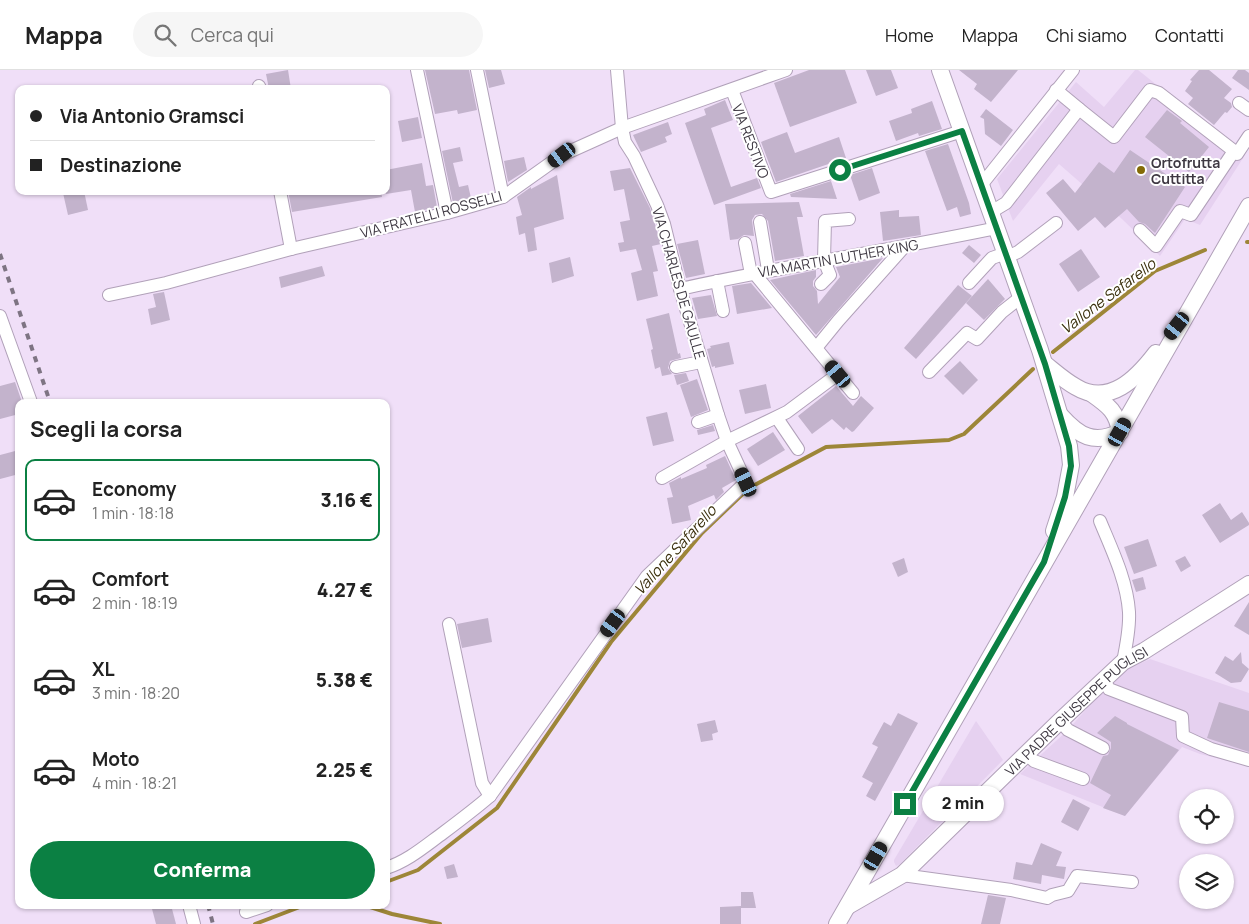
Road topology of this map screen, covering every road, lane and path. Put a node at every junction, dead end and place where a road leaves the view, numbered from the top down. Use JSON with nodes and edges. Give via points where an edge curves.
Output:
{"nodes":[{"id":1,"x":417,"y":70,"type":"edge"},
{"id":2,"x":477,"y":70,"type":"edge"},
{"id":3,"x":617,"y":70,"type":"edge"},
{"id":4,"x":786,"y":70,"type":"edge"},
{"id":5,"x":1072,"y":70,"type":"edge"},
{"id":6,"x":942,"y":71,"type":"edge"},
{"id":7,"x":732,"y":90,"type":"junction"},
{"id":8,"x":1056,"y":90,"type":"junction"},
{"id":9,"x":1079,"y":109,"type":"junction"},
{"id":10,"x":622,"y":128,"type":"junction"},
{"id":11,"x":962,"y":131,"type":"junction"},
{"id":12,"x":1249,"y":136,"type":"edge"},
{"id":13,"x":1234,"y":152,"type":"junction"},
{"id":14,"x":982,"y":184,"type":"junction"},
{"id":15,"x":281,"y":195,"type":"edge"},
{"id":16,"x":503,"y":197,"type":"junction"},
{"id":17,"x":1249,"y":206,"type":"edge"},
{"id":18,"x":447,"y":212,"type":"junction"},
{"id":19,"x":991,"y":212,"type":"junction"},
{"id":20,"x":849,"y":219,"type":"dead end"},
{"id":21,"x":760,"y":222,"type":"dead end"},
{"id":22,"x":1056,"y":223,"type":"dead end"},
{"id":23,"x":997,"y":228,"type":"junction"},
{"id":24,"x":1140,"y":230,"type":"dead end"},
{"id":25,"x":745,"y":243,"type":"dead end"},
{"id":26,"x":904,"y":247,"type":"junction"},
{"id":27,"x":291,"y":249,"type":"junction"},
{"id":28,"x":1006,"y":255,"type":"junction"},
{"id":29,"x":824,"y":260,"type":"junction"},
{"id":30,"x":768,"y":270,"type":"junction"},
{"id":31,"x":752,"y":273,"type":"junction"},
{"id":32,"x":717,"y":281,"type":"junction"},
{"id":33,"x":969,"y":283,"type":"dead end"},
{"id":34,"x":821,"y":284,"type":"dead end"},
{"id":35,"x":680,"y":289,"type":"junction"},
{"id":36,"x":109,"y":295,"type":"dead end"},
{"id":37,"x":1021,"y":296,"type":"junction"},
{"id":38,"x":723,"y":311,"type":"dead end"},
{"id":39,"x":1187,"y":312,"type":"junction"},
{"id":40,"x":0,"y":316,"type":"edge"},
{"id":41,"x":816,"y":348,"type":"junction"},
{"id":42,"x":701,"y":362,"type":"junction"},
{"id":43,"x":1045,"y":364,"type":"junction"},
{"id":44,"x":676,"y":367,"type":"dead end"},
{"id":45,"x":928,"y":372,"type":"dead end"},
{"id":46,"x":838,"y":374,"type":"junction"},
{"id":47,"x":853,"y":393,"type":"dead end"},
{"id":48,"x":1092,"y":394,"type":"junction"},
{"id":49,"x":30,"y":399,"type":"edge"},
{"id":50,"x":1059,"y":413,"type":"junction"},
{"id":51,"x":718,"y":416,"type":"junction"},
{"id":52,"x":777,"y":418,"type":"junction"},
{"id":53,"x":698,"y":422,"type":"dead end"},
{"id":54,"x":1120,"y":432,"type":"junction"},
{"id":55,"x":727,"y":441,"type":"junction"},
{"id":56,"x":798,"y":449,"type":"dead end"},
{"id":57,"x":662,"y":478,"type":"dead end"},
{"id":58,"x":1100,"y":521,"type":"dead end"},
{"id":59,"x":1044,"y":562,"type":"junction"},
{"id":60,"x":1249,"y":584,"type":"edge"},
{"id":61,"x":449,"y":624,"type":"dead end"},
{"id":62,"x":1123,"y":662,"type":"junction"},
{"id":63,"x":1104,"y":680,"type":"junction"},
{"id":64,"x":1060,"y":720,"type":"junction"},
{"id":65,"x":1103,"y":748,"type":"dead end"},
{"id":66,"x":1026,"y":754,"type":"junction"},
{"id":67,"x":1249,"y":760,"type":"edge"},
{"id":68,"x":1083,"y":780,"type":"dead end"},
{"id":69,"x":490,"y":796,"type":"junction"},
{"id":70,"x":390,"y":867,"type":"edge"},
{"id":71,"x":902,"y":875,"type":"junction"},
{"id":72,"x":1132,"y":882,"type":"dead end"},
{"id":73,"x":846,"y":907,"type":"junction"},
{"id":74,"x":190,"y":909,"type":"edge"},
{"id":75,"x":255,"y":909,"type":"edge"},
{"id":76,"x":246,"y":912,"type":"dead end"},
{"id":77,"x":194,"y":924,"type":"edge"},
{"id":78,"x":837,"y":924,"type":"edge"}],
"edges":[{"from":1,"to":18,"type":"street"},
{"from":2,"to":16,"type":"street"},
{"from":3,"to":10,"type":"street","name":"VIA CHARLES DE GAULLE"},
{"from":4,"to":7,"type":"street","name":"VIA FRATELLI ROSSELLI"},
{"from":5,"to":8,"type":"street"},
{"from":6,"to":11,"type":"main road"},
{"from":7,"to":10,"type":"street","name":"VIA FRATELLI ROSSELLI"},
{"from":7,"to":11,"type":"street","name":"VIA RESTIVO","via":[[770,192]]},
{"from":8,"to":9,"type":"street"},
{"from":8,"to":14,"type":"street"},
{"from":9,"to":13,"type":"street","via":[[1114,137],[1150,90],[1160,93]]},
{"from":9,"to":19,"type":"street","via":[[1006,203]]},
{"from":10,"to":16,"type":"street","name":"VIA FRATELLI ROSSELLI","via":[[562,155]]},
{"from":10,"to":35,"type":"street","name":"VIA CHARLES DE GAULLE","via":[[625,142],[664,224]]},
{"from":11,"to":14,"type":"main road"},
{"from":12,"to":13,"type":"street","via":[[1237,154]]},
{"from":13,"to":24,"type":"street","via":[[1191,215],[1180,211],[1156,246]]},
{"from":14,"to":19,"type":"main road"},
{"from":15,"to":27,"type":"street"},
{"from":16,"to":18,"type":"street","name":"VIA FRATELLI ROSSELLI"},
{"from":17,"to":39,"type":"main road"},
{"from":18,"to":27,"type":"street","name":"VIA FRATELLI ROSSELLI"},
{"from":19,"to":23,"type":"main road"},
{"from":20,"to":29,"type":"street","via":[[825,221]]},
{"from":21,"to":30,"type":"street"},
{"from":22,"to":28,"type":"street","via":[[1018,252]]},
{"from":23,"to":26,"type":"street","name":"VIA MARTIN LUTHER KING"},
{"from":23,"to":28,"type":"main road"},
{"from":25,"to":31,"type":"street"},
{"from":26,"to":29,"type":"street","name":"VIA MARTIN LUTHER KING"},
{"from":26,"to":41,"type":"street"},
{"from":27,"to":36,"type":"street","name":"VIA FRATELLI ROSSELLI"},
{"from":28,"to":33,"type":"street","via":[[992,258]]},
{"from":28,"to":37,"type":"main road"},
{"from":29,"to":30,"type":"street","name":"VIA MARTIN LUTHER KING"},
{"from":29,"to":34,"type":"street","via":[[830,275]]},
{"from":30,"to":31,"type":"street","name":"VIA MARTIN LUTHER KING"},
{"from":31,"to":32,"type":"street","name":"VIA MARTIN LUTHER KING"},
{"from":31,"to":41,"type":"street"},
{"from":32,"to":35,"type":"street","name":"VIA MARTIN LUTHER KING"},
{"from":32,"to":38,"type":"street"},
{"from":35,"to":42,"type":"street","name":"VIA CHARLES DE GAULLE"},
{"from":37,"to":43,"type":"main road"},
{"from":37,"to":45,"type":"street","via":[[977,339],[967,333]]},
{"from":39,"to":48,"type":"main road","via":[[1134,379],[1122,387]]},
{"from":39,"to":54,"type":"main road"},
{"from":40,"to":49,"type":"street"},
{"from":41,"to":46,"type":"street"},
{"from":42,"to":44,"type":"street"},
{"from":42,"to":51,"type":"street","name":"VIA CHARLES DE GAULLE"},
{"from":43,"to":48,"type":"main road","via":[[1076,388]]},
{"from":43,"to":50,"type":"main road"},
{"from":46,"to":47,"type":"street"},
{"from":46,"to":52,"type":"street"},
{"from":48,"to":54,"type":"main road","via":[[1113,411]]},
{"from":50,"to":54,"type":"main road","via":[[1073,429],[1084,435],[1098,439]]},
{"from":50,"to":59,"type":"main road","via":[[1071,466],[1065,497]]},
{"from":51,"to":53,"type":"street"},
{"from":51,"to":55,"type":"street","name":"VIA CHARLES DE GAULLE"},
{"from":52,"to":55,"type":"street"},
{"from":52,"to":56,"type":"street"},
{"from":54,"to":59,"type":"main road"},
{"from":55,"to":57,"type":"street"},
{"from":55,"to":69,"type":"street","name":"VIA CHARLES DE GAULLE","via":[[746,482],[647,576]]},
{"from":58,"to":62,"type":"street","via":[[1128,596],[1130,615]]},
{"from":59,"to":73,"type":"main road"},
{"from":60,"to":62,"type":"main road","name":"VIA PADRE GIUSEPPE PUGLISI"},
{"from":61,"to":69,"type":"street","via":[[482,783]]},
{"from":62,"to":63,"type":"main road","name":"VIA PADRE GIUSEPPE PUGLISI"},
{"from":63,"to":64,"type":"main road","name":"VIA PADRE GIUSEPPE PUGLISI"},
{"from":63,"to":67,"type":"street","via":[[1109,689],[1182,717],[1182,736]]},
{"from":64,"to":65,"type":"street","via":[[1068,730]]},
{"from":64,"to":66,"type":"main road","name":"VIA PADRE GIUSEPPE PUGLISI"},
{"from":66,"to":68,"type":"street","via":[[1034,761]]},
{"from":66,"to":71,"type":"main road","name":"VIA PADRE GIUSEPPE PUGLISI"},
{"from":69,"to":70,"type":"street","via":[[412,856]]},
{"from":71,"to":72,"type":"street","via":[[1047,898],[1068,891],[1077,876]]},
{"from":71,"to":73,"type":"main road","name":"VIA PADRE GIUSEPPE PUGLISI"},
{"from":73,"to":78,"type":"main road"},
{"from":74,"to":77,"type":"street"},
{"from":75,"to":76,"type":"street"}]}
